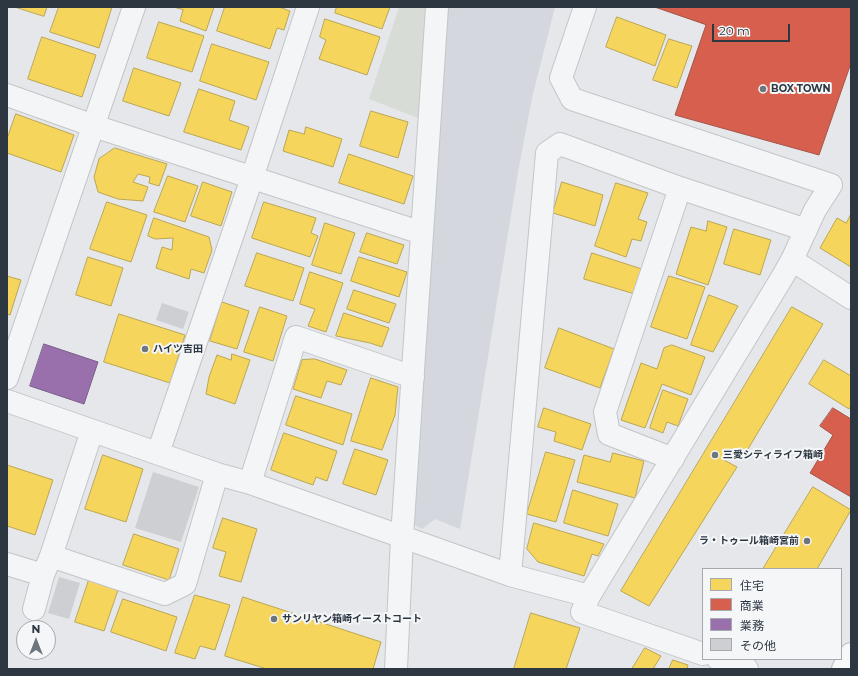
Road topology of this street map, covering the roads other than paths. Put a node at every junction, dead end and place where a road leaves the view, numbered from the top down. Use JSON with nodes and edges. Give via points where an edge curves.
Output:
{"nodes":[{"id":1,"x":134,"y":7,"type":"edge"},
{"id":2,"x":308,"y":7,"type":"edge"},
{"id":3,"x":437,"y":7,"type":"edge"},
{"id":4,"x":585,"y":7,"type":"edge"},
{"id":5,"x":7,"y":95,"type":"edge"},
{"id":6,"x":94,"y":126,"type":"junction"},
{"id":7,"x":252,"y":178,"type":"junction"},
{"id":8,"x":680,"y":188,"type":"junction"},
{"id":9,"x":806,"y":230,"type":"junction"},
{"id":10,"x":422,"y":233,"type":"junction"},
{"id":11,"x":792,"y":260,"type":"junction"},
{"id":12,"x":851,"y":298,"type":"edge"},
{"id":13,"x":413,"y":377,"type":"junction"},
{"id":14,"x":7,"y":378,"type":"edge"},
{"id":15,"x":7,"y":401,"type":"edge"},
{"id":16,"x":92,"y":431,"type":"junction"},
{"id":17,"x":158,"y":453,"type":"junction"},
{"id":18,"x":673,"y":459,"type":"junction"},
{"id":19,"x":217,"y":474,"type":"junction"},
{"id":20,"x":250,"y":483,"type":"junction"},
{"id":21,"x":402,"y":537,"type":"junction"},
{"id":22,"x":7,"y":564,"type":"edge"},
{"id":23,"x":47,"y":566,"type":"junction"},
{"id":24,"x":510,"y":575,"type":"junction"},
{"id":25,"x":589,"y":596,"type":"junction"},
{"id":26,"x":34,"y":609,"type":"dead end"},
{"id":27,"x":702,"y":654,"type":"edge"},
{"id":28,"x":851,"y":654,"type":"edge"},
{"id":29,"x":721,"y":660,"type":"edge"},
{"id":30,"x":396,"y":669,"type":"edge"},
{"id":31,"x":747,"y":669,"type":"edge"},
{"id":32,"x":843,"y":669,"type":"edge"}],
"edges":[{"from":1,"to":6,"type":"street"},
{"from":2,"to":7,"type":"street"},
{"from":3,"to":10,"type":"street"},
{"from":4,"to":9,"type":"street","via":[[561,78],[572,99],[831,185]]},
{"from":5,"to":6,"type":"street"},
{"from":6,"to":7,"type":"street"},
{"from":6,"to":14,"type":"street"},
{"from":7,"to":10,"type":"street"},
{"from":7,"to":17,"type":"street"},
{"from":8,"to":9,"type":"street"},
{"from":8,"to":18,"type":"street","via":[[605,412],[609,434]]},
{"from":8,"to":24,"type":"street","via":[[560,144],[547,153]]},
{"from":9,"to":11,"type":"street"},
{"from":10,"to":13,"type":"street"},
{"from":11,"to":12,"type":"street"},
{"from":11,"to":18,"type":"street"},
{"from":13,"to":20,"type":"street","via":[[296,337]]},
{"from":13,"to":21,"type":"street"},
{"from":15,"to":16,"type":"street"},
{"from":16,"to":17,"type":"street"},
{"from":16,"to":23,"type":"street"},
{"from":17,"to":19,"type":"street"},
{"from":18,"to":25,"type":"street"},
{"from":19,"to":20,"type":"street"},
{"from":19,"to":23,"type":"street","via":[[185,584],[165,594]]},
{"from":20,"to":21,"type":"street"},
{"from":21,"to":24,"type":"street"},
{"from":21,"to":30,"type":"street"},
{"from":22,"to":23,"type":"street"},
{"from":23,"to":26,"type":"street"},
{"from":24,"to":25,"type":"street"},
{"from":25,"to":27,"type":"street","via":[[582,612]]},
{"from":28,"to":32,"type":"highway"},
{"from":29,"to":31,"type":"street"}]}
